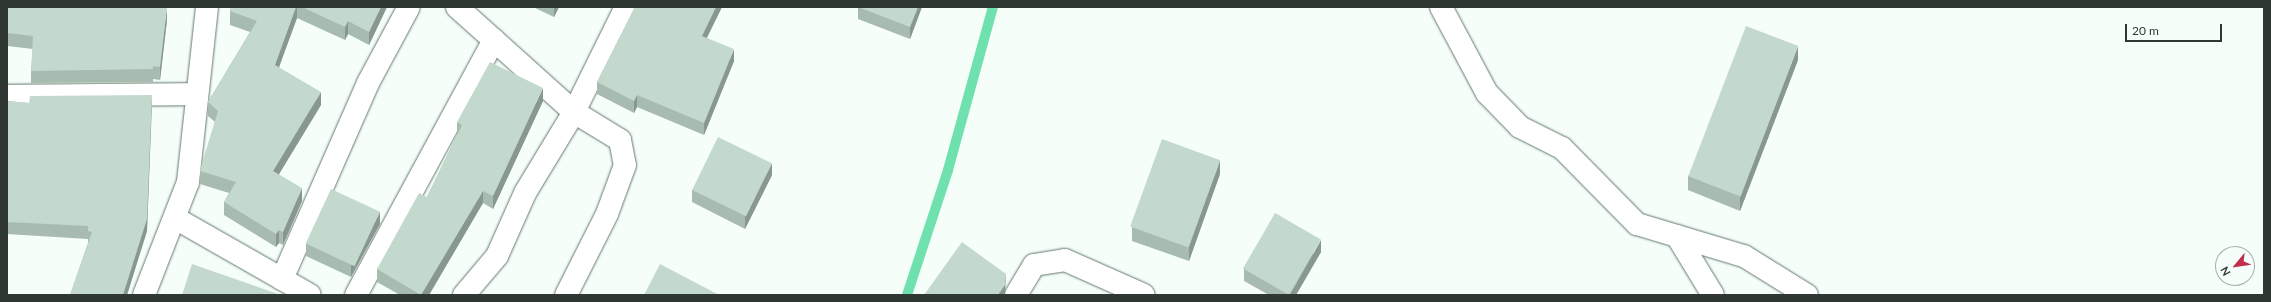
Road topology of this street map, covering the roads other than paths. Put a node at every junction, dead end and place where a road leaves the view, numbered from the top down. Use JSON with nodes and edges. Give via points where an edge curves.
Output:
{"nodes":[{"id":1,"x":207,"y":7,"type":"edge"},
{"id":2,"x":409,"y":7,"type":"edge"},
{"id":3,"x":457,"y":7,"type":"edge"},
{"id":4,"x":626,"y":7,"type":"edge"},
{"id":5,"x":1441,"y":7,"type":"edge"},
{"id":6,"x":494,"y":40,"type":"junction"},
{"id":7,"x":196,"y":94,"type":"junction"},
{"id":8,"x":7,"y":96,"type":"edge"},
{"id":9,"x":574,"y":112,"type":"junction"},
{"id":10,"x":175,"y":218,"type":"junction"},
{"id":11,"x":1677,"y":236,"type":"junction"},
{"id":12,"x":282,"y":279,"type":"junction"},
{"id":13,"x":144,"y":295,"type":"edge"},
{"id":14,"x":310,"y":295,"type":"edge"},
{"id":15,"x":356,"y":295,"type":"edge"},
{"id":16,"x":464,"y":295,"type":"edge"},
{"id":17,"x":566,"y":295,"type":"edge"},
{"id":18,"x":1016,"y":295,"type":"edge"},
{"id":19,"x":1144,"y":295,"type":"edge"},
{"id":20,"x":1713,"y":295,"type":"edge"},
{"id":21,"x":1807,"y":295,"type":"edge"}],
"edges":[{"from":1,"to":7,"type":"street"},
{"from":2,"to":12,"type":"street","via":[[368,83]]},
{"from":3,"to":6,"type":"street"},
{"from":4,"to":9,"type":"street"},
{"from":5,"to":11,"type":"street","via":[[1487,93],[1520,127],[1562,148],[1637,224]]},
{"from":6,"to":9,"type":"street"},
{"from":6,"to":15,"type":"street"},
{"from":7,"to":8,"type":"street"},
{"from":7,"to":10,"type":"street","via":[[188,182]]},
{"from":9,"to":16,"type":"street","via":[[526,193],[498,256]]},
{"from":9,"to":17,"type":"street","via":[[620,140],[625,165],[607,214]]},
{"from":10,"to":12,"type":"street"},
{"from":10,"to":13,"type":"street"},
{"from":11,"to":20,"type":"street"},
{"from":11,"to":21,"type":"street","via":[[1744,256]]},
{"from":12,"to":14,"type":"street"},
{"from":18,"to":19,"type":"street","via":[[1034,265],[1065,260]]}]}
